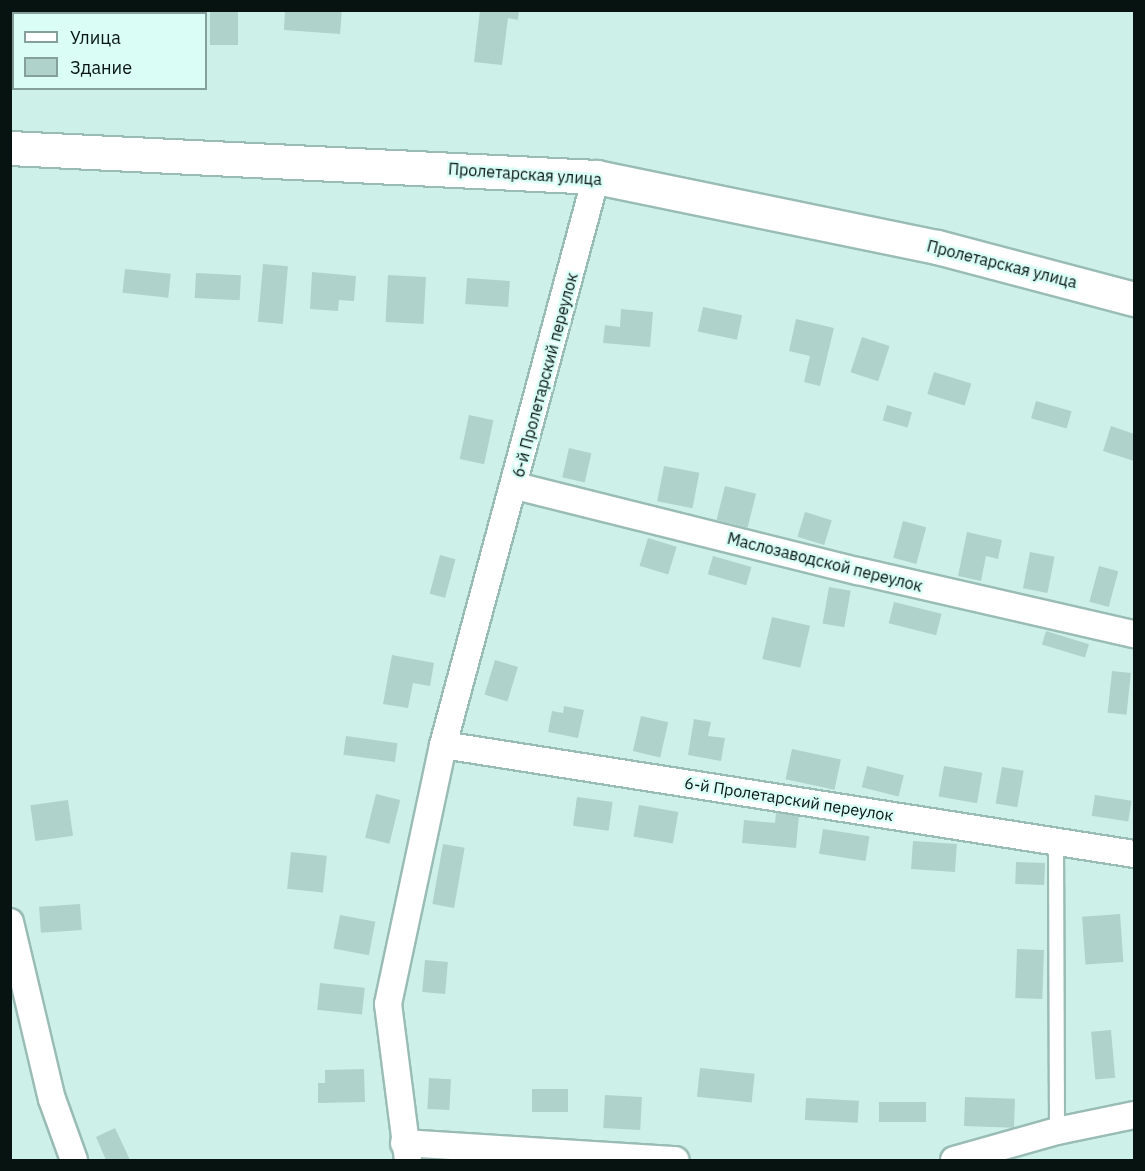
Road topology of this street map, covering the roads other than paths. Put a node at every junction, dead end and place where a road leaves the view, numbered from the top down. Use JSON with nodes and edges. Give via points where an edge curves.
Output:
{"nodes":[{"id":1,"x":10,"y":148,"type":"edge"},
{"id":2,"x":596,"y":177,"type":"junction"},
{"id":3,"x":1134,"y":299,"type":"edge"},
{"id":4,"x":516,"y":486,"type":"junction"},
{"id":5,"x":1134,"y":634,"type":"edge"},
{"id":6,"x":443,"y":745,"type":"junction"},
{"id":7,"x":1056,"y":840,"type":"junction"},
{"id":8,"x":1134,"y":854,"type":"edge"},
{"id":9,"x":10,"y":922,"type":"edge"},
{"id":10,"x":1134,"y":1115,"type":"edge"},
{"id":11,"x":1057,"y":1131,"type":"junction"},
{"id":12,"x":406,"y":1152,"type":"edge"},
{"id":13,"x":74,"y":1161,"type":"edge"},
{"id":14,"x":675,"y":1161,"type":"edge"},
{"id":15,"x":954,"y":1161,"type":"edge"}],
"edges":[{"from":1,"to":2,"type":"main road","name":"Пролетарская улица"},
{"from":2,"to":3,"type":"main road","name":"Пролетарская улица","via":[[938,247]]},
{"from":2,"to":4,"type":"street","name":"6-й Пролетарский переулок"},
{"from":4,"to":5,"type":"street","name":"Маслозаводской переулок","via":[[858,571]]},
{"from":4,"to":6,"type":"street","name":"6-й Пролетарский переулок"},
{"from":6,"to":7,"type":"street","name":"6-й Пролетарский переулок"},
{"from":6,"to":12,"type":"street","name":"6-й Пролетарский переулок","via":[[388,1004]]},
{"from":7,"to":8,"type":"street","name":"6-й Пролетарский переулок"},
{"from":7,"to":11,"type":"lane"},
{"from":9,"to":13,"type":"street","via":[[52,1099]]},
{"from":10,"to":11,"type":"street"},
{"from":11,"to":15,"type":"street"},
{"from":12,"to":14,"type":"street"}]}
